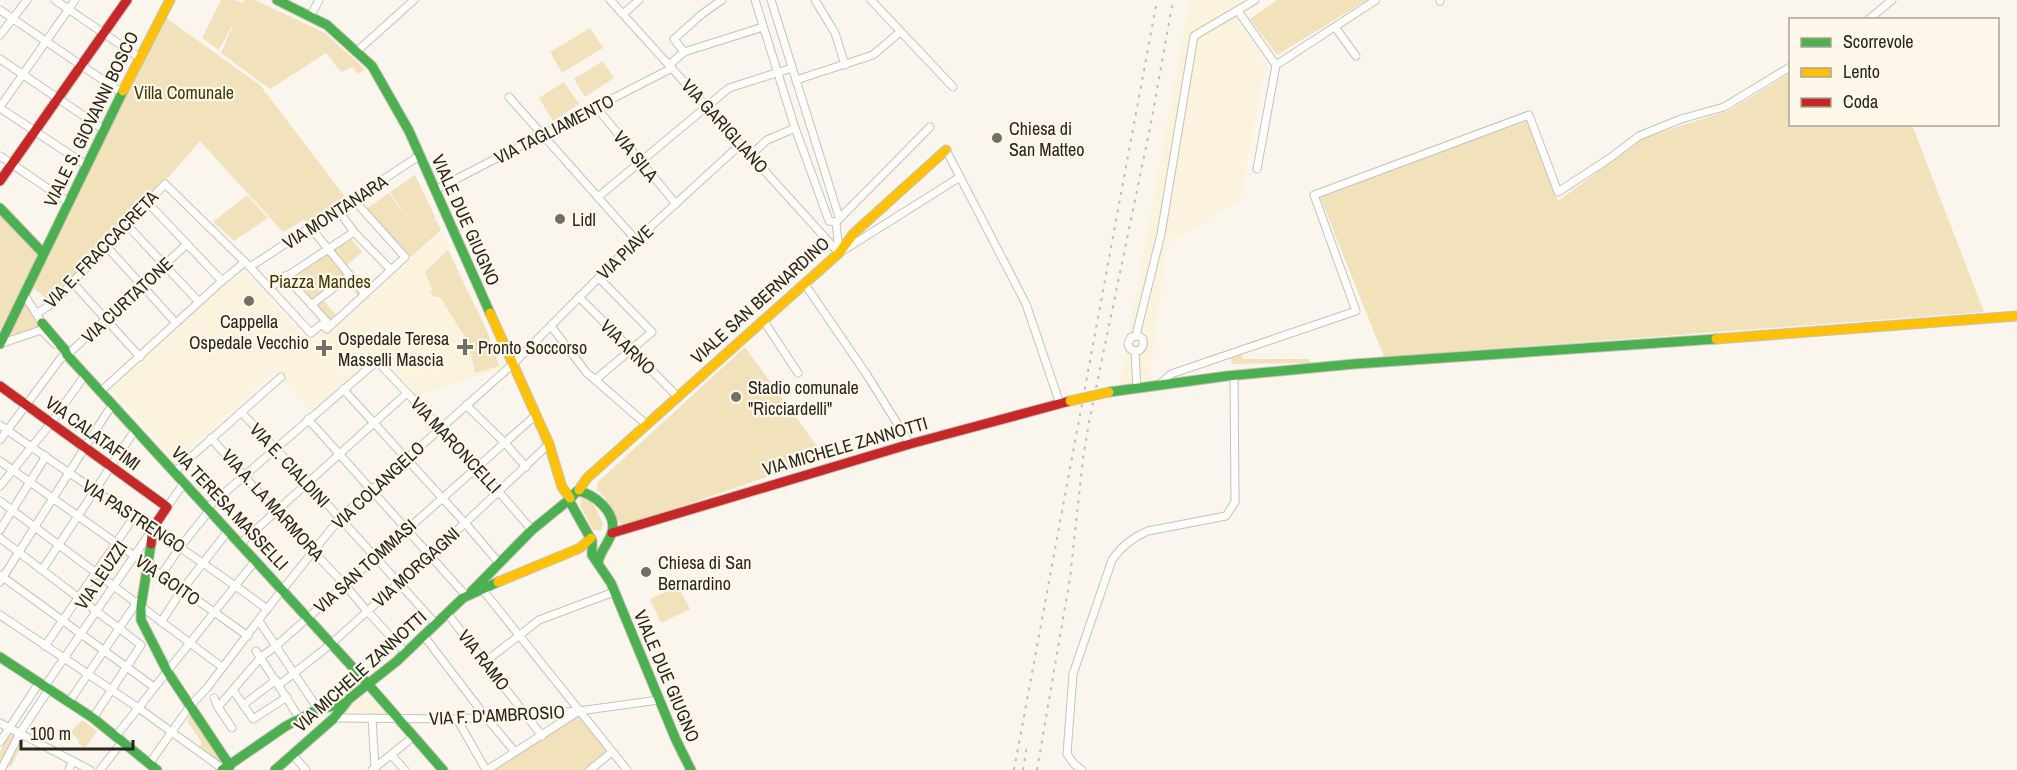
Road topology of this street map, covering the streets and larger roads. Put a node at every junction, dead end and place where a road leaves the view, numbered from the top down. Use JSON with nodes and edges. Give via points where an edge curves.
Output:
{"nodes":[{"id":1,"x":27,"y":0,"type":"edge"},
{"id":2,"x":56,"y":0,"type":"edge"},
{"id":3,"x":75,"y":0,"type":"edge"},
{"id":4,"x":127,"y":0,"type":"edge"},
{"id":5,"x":170,"y":0,"type":"edge"},
{"id":6,"x":276,"y":0,"type":"edge"},
{"id":7,"x":319,"y":0,"type":"edge"},
{"id":8,"x":414,"y":0,"type":"edge"},
{"id":9,"x":610,"y":0,"type":"edge"},
{"id":10,"x":639,"y":0,"type":"edge"},
{"id":11,"x":722,"y":0,"type":"edge"},
{"id":12,"x":755,"y":0,"type":"edge"},
{"id":13,"x":771,"y":0,"type":"edge"},
{"id":14,"x":815,"y":0,"type":"edge"},
{"id":15,"x":871,"y":0,"type":"edge"},
{"id":16,"x":1256,"y":0,"type":"edge"},
{"id":17,"x":1376,"y":0,"type":"edge"},
{"id":18,"x":1892,"y":0,"type":"edge"},
{"id":19,"x":68,"y":9,"type":"junction"},
{"id":20,"x":0,"y":10,"type":"edge"},
{"id":21,"x":1238,"y":11,"type":"junction"},
{"id":22,"x":623,"y":14,"type":"junction"},
{"id":23,"x":310,"y":17,"type":"junction"},
{"id":24,"x":1870,"y":18,"type":"edge"},
{"id":25,"x":12,"y":19,"type":"junction"},
{"id":26,"x":764,"y":27,"type":"junction"},
{"id":27,"x":1335,"y":27,"type":"junction"},
{"id":28,"x":900,"y":32,"type":"junction"},
{"id":29,"x":104,"y":34,"type":"junction"},
{"id":30,"x":0,"y":35,"type":"edge"},
{"id":31,"x":44,"y":42,"type":"junction"},
{"id":32,"x":356,"y":52,"type":"junction"},
{"id":33,"x":684,"y":52,"type":"junction"},
{"id":34,"x":1356,"y":56,"type":"dead end"},
{"id":35,"x":140,"y":58,"type":"junction"},
{"id":36,"x":0,"y":59,"type":"edge"},
{"id":37,"x":845,"y":65,"type":"junction"},
{"id":38,"x":1276,"y":65,"type":"junction"},
{"id":39,"x":81,"y":66,"type":"junction"},
{"id":40,"x":670,"y":66,"type":"junction"},
{"id":41,"x":1789,"y":68,"type":"edge"},
{"id":42,"x":792,"y":69,"type":"junction"},
{"id":43,"x":778,"y":73,"type":"junction"},
{"id":44,"x":22,"y":74,"type":"junction"},
{"id":45,"x":796,"y":80,"type":"junction"},
{"id":46,"x":953,"y":87,"type":"dead end"},
{"id":47,"x":122,"y":93,"type":"junction"},
{"id":48,"x":509,"y":97,"type":"dead end"},
{"id":49,"x":58,"y":98,"type":"junction"},
{"id":50,"x":707,"y":105,"type":"junction"},
{"id":51,"x":0,"y":107,"type":"edge"},
{"id":52,"x":596,"y":107,"type":"junction"},
{"id":53,"x":930,"y":127,"type":"dead end"},
{"id":54,"x":795,"y":128,"type":"junction"},
{"id":55,"x":103,"y":129,"type":"junction"},
{"id":56,"x":35,"y":131,"type":"junction"},
{"id":57,"x":543,"y":135,"type":"junction"},
{"id":58,"x":741,"y":144,"type":"junction"},
{"id":59,"x":946,"y":150,"type":"joint"},
{"id":60,"x":751,"y":155,"type":"junction"},
{"id":61,"x":0,"y":156,"type":"edge"},
{"id":62,"x":419,"y":156,"type":"junction"},
{"id":63,"x":640,"y":161,"type":"junction"},
{"id":64,"x":12,"y":164,"type":"junction"},
{"id":65,"x":86,"y":165,"type":"junction"},
{"id":66,"x":1257,"y":169,"type":"dead end"},
{"id":67,"x":960,"y":177,"type":"junction"},
{"id":68,"x":0,"y":181,"type":"edge"},
{"id":69,"x":435,"y":190,"type":"junction"},
{"id":70,"x":598,"y":197,"type":"junction"},
{"id":71,"x":354,"y":200,"type":"junction"},
{"id":72,"x":68,"y":202,"type":"junction"},
{"id":73,"x":148,"y":203,"type":"junction"},
{"id":74,"x":676,"y":204,"type":"junction"},
{"id":75,"x":0,"y":208,"type":"edge"},
{"id":76,"x":338,"y":210,"type":"junction"},
{"id":77,"x":837,"y":219,"type":"junction"},
{"id":78,"x":127,"y":225,"type":"junction"},
{"id":79,"x":311,"y":228,"type":"junction"},
{"id":80,"x":354,"y":232,"type":"junction"},
{"id":81,"x":636,"y":240,"type":"junction"},
{"id":82,"x":187,"y":244,"type":"junction"},
{"id":83,"x":106,"y":247,"type":"junction"},
{"id":84,"x":327,"y":249,"type":"junction"},
{"id":85,"x":839,"y":252,"type":"junction"},
{"id":86,"x":44,"y":253,"type":"junction"},
{"id":87,"x":165,"y":265,"type":"junction"},
{"id":88,"x":248,"y":265,"type":"junction"},
{"id":89,"x":391,"y":270,"type":"junction"},
{"id":90,"x":350,"y":275,"type":"junction"},
{"id":91,"x":285,"y":276,"type":"junction"},
{"id":92,"x":599,"y":278,"type":"junction"},
{"id":93,"x":222,"y":280,"type":"junction"},
{"id":94,"x":73,"y":283,"type":"junction"},
{"id":95,"x":804,"y":283,"type":"junction"},
{"id":96,"x":142,"y":286,"type":"junction"},
{"id":97,"x":269,"y":288,"type":"junction"},
{"id":98,"x":24,"y":294,"type":"junction"},
{"id":99,"x":365,"y":294,"type":"junction"},
{"id":100,"x":579,"y":297,"type":"junction"},
{"id":101,"x":199,"y":302,"type":"junction"},
{"id":102,"x":311,"y":305,"type":"junction"},
{"id":103,"x":37,"y":313,"type":"junction"},
{"id":104,"x":2017,"y":315,"type":"edge"},
{"id":105,"x":105,"y":320,"type":"junction"},
{"id":106,"x":763,"y":320,"type":"junction"},
{"id":107,"x":176,"y":323,"type":"junction"},
{"id":108,"x":330,"y":325,"type":"junction"},
{"id":109,"x":41,"y":326,"type":"junction"},
{"id":110,"x":551,"y":326,"type":"junction"},
{"id":111,"x":1136,"y":335,"type":"junction"},
{"id":112,"x":0,"y":344,"type":"edge"},
{"id":113,"x":630,"y":350,"type":"junction"},
{"id":114,"x":1135,"y":351,"type":"junction"},
{"id":115,"x":67,"y":355,"type":"junction"},
{"id":116,"x":140,"y":357,"type":"junction"},
{"id":117,"x":513,"y":364,"type":"junction"},
{"id":118,"x":798,"y":373,"type":"dead end"},
{"id":119,"x":85,"y":375,"type":"junction"},
{"id":120,"x":1234,"y":375,"type":"junction"},
{"id":121,"x":281,"y":377,"type":"dead end"},
{"id":122,"x":595,"y":381,"type":"junction"},
{"id":123,"x":1159,"y":385,"type":"junction"},
{"id":124,"x":0,"y":386,"type":"edge"},
{"id":125,"x":1137,"y":388,"type":"junction"},
{"id":126,"x":343,"y":389,"type":"junction"},
{"id":127,"x":100,"y":392,"type":"junction"},
{"id":128,"x":407,"y":393,"type":"junction"},
{"id":129,"x":678,"y":397,"type":"junction"},
{"id":130,"x":1060,"y":404,"type":"junction"},
{"id":131,"x":25,"y":405,"type":"junction"},
{"id":132,"x":466,"y":405,"type":"junction"},
{"id":133,"x":113,"y":406,"type":"junction"},
{"id":134,"x":241,"y":412,"type":"junction"},
{"id":135,"x":536,"y":415,"type":"junction"},
{"id":136,"x":308,"y":419,"type":"junction"},
{"id":137,"x":51,"y":423,"type":"junction"},
{"id":138,"x":373,"y":424,"type":"junction"},
{"id":139,"x":0,"y":425,"type":"edge"},
{"id":140,"x":647,"y":425,"type":"junction"},
{"id":141,"x":440,"y":428,"type":"junction"},
{"id":142,"x":7,"y":430,"type":"junction"},
{"id":143,"x":135,"y":430,"type":"junction"},
{"id":144,"x":211,"y":438,"type":"junction"},
{"id":145,"x":0,"y":440,"type":"edge"},
{"id":146,"x":505,"y":443,"type":"junction"},
{"id":147,"x":549,"y":444,"type":"junction"},
{"id":148,"x":910,"y":444,"type":"junction"},
{"id":149,"x":31,"y":446,"type":"junction"},
{"id":150,"x":85,"y":448,"type":"junction"},
{"id":151,"x":275,"y":448,"type":"junction"},
{"id":152,"x":340,"y":455,"type":"junction"},
{"id":153,"x":46,"y":456,"type":"junction"},
{"id":154,"x":405,"y":459,"type":"junction"},
{"id":155,"x":0,"y":461,"type":"edge"},
{"id":156,"x":111,"y":467,"type":"junction"},
{"id":157,"x":525,"y":467,"type":"junction"},
{"id":158,"x":478,"y":468,"type":"junction"},
{"id":159,"x":12,"y":470,"type":"junction"},
{"id":160,"x":68,"y":472,"type":"junction"},
{"id":161,"x":174,"y":472,"type":"junction"},
{"id":162,"x":593,"y":474,"type":"junction"},
{"id":163,"x":244,"y":475,"type":"junction"},
{"id":164,"x":30,"y":482,"type":"junction"},
{"id":165,"x":184,"y":483,"type":"junction"},
{"id":166,"x":308,"y":483,"type":"junction"},
{"id":167,"x":0,"y":486,"type":"edge"},
{"id":168,"x":371,"y":489,"type":"junction"},
{"id":169,"x":94,"y":490,"type":"junction"},
{"id":170,"x":499,"y":492,"type":"junction"},
{"id":171,"x":589,"y":493,"type":"junction"},
{"id":172,"x":574,"y":495,"type":"junction"},
{"id":173,"x":52,"y":498,"type":"junction"},
{"id":174,"x":441,"y":499,"type":"junction"},
{"id":175,"x":0,"y":501,"type":"edge"},
{"id":176,"x":167,"y":507,"type":"junction"},
{"id":177,"x":208,"y":509,"type":"junction"},
{"id":178,"x":12,"y":510,"type":"junction"},
{"id":179,"x":276,"y":512,"type":"junction"},
{"id":180,"x":77,"y":516,"type":"junction"},
{"id":181,"x":134,"y":517,"type":"junction"},
{"id":182,"x":340,"y":518,"type":"junction"},
{"id":183,"x":611,"y":520,"type":"junction"},
{"id":184,"x":465,"y":523,"type":"junction"},
{"id":185,"x":35,"y":527,"type":"junction"},
{"id":186,"x":153,"y":528,"type":"junction"},
{"id":187,"x":629,"y":528,"type":"junction"},
{"id":188,"x":407,"y":529,"type":"junction"},
{"id":189,"x":0,"y":530,"type":"edge"},
{"id":190,"x":532,"y":530,"type":"junction"},
{"id":191,"x":228,"y":531,"type":"junction"},
{"id":192,"x":610,"y":537,"type":"junction"},
{"id":193,"x":0,"y":538,"type":"edge"},
{"id":194,"x":592,"y":539,"type":"junction"},
{"id":195,"x":116,"y":544,"type":"junction"},
{"id":196,"x":240,"y":544,"type":"junction"},
{"id":197,"x":59,"y":545,"type":"junction"},
{"id":198,"x":181,"y":546,"type":"junction"},
{"id":199,"x":313,"y":551,"type":"junction"},
{"id":200,"x":19,"y":552,"type":"junction"},
{"id":201,"x":429,"y":555,"type":"junction"},
{"id":202,"x":134,"y":556,"type":"junction"},
{"id":203,"x":375,"y":557,"type":"junction"},
{"id":204,"x":255,"y":561,"type":"junction"},
{"id":205,"x":203,"y":562,"type":"junction"},
{"id":206,"x":499,"y":563,"type":"junction"},
{"id":207,"x":598,"y":563,"type":"junction"},
{"id":208,"x":147,"y":566,"type":"junction"},
{"id":209,"x":42,"y":570,"type":"junction"},
{"id":210,"x":96,"y":573,"type":"junction"},
{"id":211,"x":161,"y":575,"type":"junction"},
{"id":212,"x":1,"y":578,"type":"edge"},
{"id":213,"x":398,"y":583,"type":"junction"},
{"id":214,"x":113,"y":585,"type":"junction"},
{"id":215,"x":234,"y":585,"type":"junction"},
{"id":216,"x":345,"y":585,"type":"junction"},
{"id":217,"x":482,"y":589,"type":"junction"},
{"id":218,"x":182,"y":590,"type":"junction"},
{"id":219,"x":282,"y":590,"type":"junction"},
{"id":220,"x":614,"y":592,"type":"junction"},
{"id":221,"x":467,"y":597,"type":"junction"},
{"id":222,"x":80,"y":598,"type":"junction"},
{"id":223,"x":139,"y":604,"type":"junction"},
{"id":224,"x":267,"y":609,"type":"junction"},
{"id":225,"x":96,"y":611,"type":"junction"},
{"id":226,"x":367,"y":611,"type":"junction"},
{"id":227,"x":214,"y":612,"type":"junction"},
{"id":228,"x":447,"y":614,"type":"junction"},
{"id":229,"x":0,"y":615,"type":"edge"},
{"id":230,"x":308,"y":618,"type":"junction"},
{"id":231,"x":63,"y":621,"type":"junction"},
{"id":232,"x":258,"y":621,"type":"junction"},
{"id":233,"x":161,"y":622,"type":"junction"},
{"id":234,"x":436,"y":624,"type":"junction"},
{"id":235,"x":118,"y":628,"type":"junction"},
{"id":236,"x":81,"y":634,"type":"junction"},
{"id":237,"x":519,"y":635,"type":"junction"},
{"id":238,"x":248,"y":636,"type":"junction"},
{"id":239,"x":424,"y":636,"type":"junction"},
{"id":240,"x":189,"y":642,"type":"junction"},
{"id":241,"x":331,"y":644,"type":"junction"},
{"id":242,"x":45,"y":646,"type":"junction"},
{"id":243,"x":276,"y":646,"type":"junction"},
{"id":244,"x":104,"y":651,"type":"junction"},
{"id":245,"x":406,"y":653,"type":"junction"},
{"id":246,"x":259,"y":654,"type":"junction"},
{"id":247,"x":0,"y":657,"type":"edge"},
{"id":248,"x":65,"y":659,"type":"junction"},
{"id":249,"x":485,"y":662,"type":"junction"},
{"id":250,"x":222,"y":667,"type":"junction"},
{"id":251,"x":128,"y":668,"type":"junction"},
{"id":252,"x":167,"y":671,"type":"junction"},
{"id":253,"x":296,"y":673,"type":"junction"},
{"id":254,"x":87,"y":674,"type":"junction"},
{"id":255,"x":278,"y":682,"type":"junction"},
{"id":256,"x":368,"y":684,"type":"junction"},
{"id":257,"x":44,"y":686,"type":"junction"},
{"id":258,"x":154,"y":687,"type":"junction"},
{"id":259,"x":233,"y":690,"type":"junction"},
{"id":260,"x":112,"y":691,"type":"junction"},
{"id":261,"x":286,"y":697,"type":"junction"},
{"id":262,"x":214,"y":698,"type":"dead end"},
{"id":263,"x":659,"y":700,"type":"junction"},
{"id":264,"x":69,"y":702,"type":"junction"},
{"id":265,"x":344,"y":704,"type":"junction"},
{"id":266,"x":243,"y":705,"type":"junction"},
{"id":267,"x":190,"y":706,"type":"junction"},
{"id":268,"x":218,"y":706,"type":"junction"},
{"id":269,"x":137,"y":707,"type":"junction"},
{"id":270,"x":318,"y":709,"type":"junction"},
{"id":271,"x":579,"y":711,"type":"junction"},
{"id":272,"x":525,"y":713,"type":"junction"},
{"id":273,"x":485,"y":716,"type":"junction"},
{"id":274,"x":93,"y":718,"type":"junction"},
{"id":275,"x":334,"y":718,"type":"junction"},
{"id":276,"x":372,"y":718,"type":"junction"},
{"id":277,"x":300,"y":719,"type":"junction"},
{"id":278,"x":457,"y":719,"type":"junction"},
{"id":279,"x":398,"y":720,"type":"junction"},
{"id":280,"x":0,"y":723,"type":"edge"},
{"id":281,"x":8,"y":728,"type":"junction"},
{"id":282,"x":232,"y":728,"type":"dead end"},
{"id":283,"x":20,"y":733,"type":"junction"},
{"id":284,"x":172,"y":733,"type":"junction"},
{"id":285,"x":542,"y":736,"type":"junction"},
{"id":286,"x":413,"y":737,"type":"junction"},
{"id":287,"x":119,"y":739,"type":"junction"},
{"id":288,"x":0,"y":741,"type":"edge"},
{"id":289,"x":515,"y":752,"type":"junction"},
{"id":290,"x":612,"y":752,"type":"junction"},
{"id":291,"x":292,"y":754,"type":"junction"},
{"id":292,"x":391,"y":755,"type":"junction"},
{"id":293,"x":72,"y":761,"type":"junction"},
{"id":294,"x":149,"y":764,"type":"junction"},
{"id":295,"x":227,"y":769,"type":"edge"},
{"id":296,"x":373,"y":769,"type":"edge"},
{"id":297,"x":1,"y":770,"type":"edge"},
{"id":298,"x":69,"y":770,"type":"edge"},
{"id":299,"x":90,"y":770,"type":"edge"},
{"id":300,"x":100,"y":770,"type":"edge"},
{"id":301,"x":157,"y":770,"type":"edge"},
{"id":302,"x":275,"y":770,"type":"edge"},
{"id":303,"x":306,"y":770,"type":"edge"},
{"id":304,"x":405,"y":770,"type":"edge"},
{"id":305,"x":443,"y":770,"type":"edge"},
{"id":306,"x":487,"y":770,"type":"edge"},
{"id":307,"x":590,"y":770,"type":"edge"},
{"id":308,"x":627,"y":770,"type":"edge"},
{"id":309,"x":691,"y":770,"type":"edge"},
{"id":310,"x":1082,"y":770,"type":"edge"}],
"edges":[{"from":1,"to":25,"type":"street"},
{"from":2,"to":19,"type":"street"},
{"from":3,"to":19,"type":"street"},
{"from":4,"to":29,"type":"street"},
{"from":5,"to":35,"type":"street","name":"VIALE S. GIOVANNI BOSCO"},
{"from":6,"to":23,"type":"street","name":"VIALE DUE GIUGNO"},
{"from":7,"to":23,"type":"street"},
{"from":8,"to":32,"type":"street"},
{"from":9,"to":22,"type":"street","name":"VIA GARIGLIANO"},
{"from":10,"to":22,"type":"street"},
{"from":11,"to":33,"type":"street","via":[[674,39]]},
{"from":12,"to":26,"type":"street"},
{"from":13,"to":42,"type":"street"},
{"from":14,"to":37,"type":"street","via":[[835,33]]},
{"from":15,"to":28,"type":"street"},
{"from":16,"to":21,"type":"street"},
{"from":17,"to":27,"type":"street"},
{"from":18,"to":24,"type":"street"},
{"from":19,"to":29,"type":"street"},
{"from":19,"to":31,"type":"street"},
{"from":20,"to":25,"type":"street"},
{"from":21,"to":38,"type":"street"},
{"from":21,"to":111,"type":"street","via":[[1194,36],[1161,234]]},
{"from":22,"to":40,"type":"street","name":"VIA GARIGLIANO"},
{"from":23,"to":32,"type":"street","name":"VIALE DUE GIUGNO","via":[[327,26]]},
{"from":25,"to":30,"type":"street"},
{"from":25,"to":31,"type":"street"},
{"from":26,"to":33,"type":"street"},
{"from":26,"to":43,"type":"street"},
{"from":27,"to":34,"type":"street"},
{"from":27,"to":38,"type":"street"},
{"from":28,"to":37,"type":"street","via":[[873,55]]},
{"from":28,"to":46,"type":"street"},
{"from":29,"to":35,"type":"street"},
{"from":29,"to":39,"type":"street"},
{"from":31,"to":39,"type":"street"},
{"from":31,"to":44,"type":"street"},
{"from":32,"to":62,"type":"street","name":"VIALE DUE GIUGNO","via":[[372,66]]},
{"from":33,"to":40,"type":"street","name":"VIA TAGLIAMENTO"},
{"from":35,"to":47,"type":"street","name":"VIALE S. GIOVANNI BOSCO"},
{"from":36,"to":44,"type":"street"},
{"from":37,"to":45,"type":"street"},
{"from":38,"to":66,"type":"street"},
{"from":39,"to":47,"type":"street"},
{"from":39,"to":49,"type":"street"},
{"from":40,"to":50,"type":"street","name":"VIA GARIGLIANO"},
{"from":40,"to":52,"type":"street","name":"VIA TAGLIAMENTO"},
{"from":41,"to":123,"type":"street","via":[[1724,107],[1638,136],[1558,192],[1529,115],[1314,195],[1356,311],[1171,374]]},
{"from":42,"to":43,"type":"street"},
{"from":42,"to":45,"type":"street"},
{"from":43,"to":50,"type":"street","via":[[729,88]]},
{"from":43,"to":54,"type":"street"},
{"from":44,"to":49,"type":"street"},
{"from":44,"to":51,"type":"street"},
{"from":45,"to":77,"type":"street"},
{"from":47,"to":55,"type":"street","name":"VIALE S. GIOVANNI BOSCO"},
{"from":48,"to":57,"type":"street"},
{"from":49,"to":55,"type":"street"},
{"from":49,"to":56,"type":"street"},
{"from":50,"to":58,"type":"street","name":"VIA GARIGLIANO"},
{"from":50,"to":63,"type":"street"},
{"from":51,"to":56,"type":"street"},
{"from":52,"to":57,"type":"street","name":"VIA TAGLIAMENTO"},
{"from":52,"to":63,"type":"street","name":"VIA SILA"},
{"from":53,"to":77,"type":"street"},
{"from":54,"to":60,"type":"street","via":[[767,140]]},
{"from":54,"to":77,"type":"street","via":[[829,220]]},
{"from":55,"to":65,"type":"street","name":"VIALE S. GIOVANNI BOSCO"},
{"from":56,"to":64,"type":"street"},
{"from":56,"to":65,"type":"street"},
{"from":57,"to":69,"type":"street","name":"VIA TAGLIAMENTO"},
{"from":57,"to":70,"type":"street"},
{"from":58,"to":60,"type":"street","name":"VIA GARIGLIANO"},
{"from":58,"to":74,"type":"street","name":"VIA PIAVE"},
{"from":59,"to":67,"type":"street"},
{"from":59,"to":85,"type":"street","name":"VIALE SAN BERNARDINO","via":[[854,233]]},
{"from":60,"to":85,"type":"street","name":"VIA GARIGLIANO"},
{"from":61,"to":64,"type":"street"},
{"from":62,"to":69,"type":"street","name":"VIALE DUE GIUGNO"},
{"from":62,"to":71,"type":"street","name":"VIA MONTANARA"},
{"from":63,"to":70,"type":"street"},
{"from":63,"to":74,"type":"street","name":"VIA SILA"},
{"from":64,"to":68,"type":"street"},
{"from":64,"to":72,"type":"street"},
{"from":65,"to":72,"type":"street","name":"VIALE S. GIOVANNI BOSCO"},
{"from":67,"to":85,"type":"street"},
{"from":67,"to":130,"type":"street","via":[[1026,304]]},
{"from":69,"to":117,"type":"street","name":"VIALE DUE GIUGNO"},
{"from":70,"to":81,"type":"street"},
{"from":71,"to":76,"type":"street","name":"VIA MONTANARA"},
{"from":71,"to":89,"type":"street","via":[[405,257]]},
{"from":72,"to":86,"type":"street","name":"VIALE S. GIOVANNI BOSCO"},
{"from":73,"to":78,"type":"street","name":"VIA E. FRACCACRETA"},
{"from":73,"to":82,"type":"street"},
{"from":73,"to":88,"type":"street","name":"VIA E. FRACCACRETA","via":[[165,184]]},
{"from":74,"to":81,"type":"street","name":"VIA PIAVE"},
{"from":75,"to":86,"type":"street"},
{"from":76,"to":79,"type":"street","name":"VIA MONTANARA"},
{"from":76,"to":80,"type":"street"},
{"from":77,"to":85,"type":"street"},
{"from":78,"to":83,"type":"street","name":"VIA E. FRACCACRETA"},
{"from":78,"to":87,"type":"street"},
{"from":79,"to":84,"type":"street"},
{"from":79,"to":88,"type":"street","name":"VIA MONTANARA"},
{"from":80,"to":84,"type":"street"},
{"from":80,"to":89,"type":"street"},
{"from":81,"to":92,"type":"street","name":"VIA PIAVE"},
{"from":82,"to":87,"type":"street","name":"VIA CURTATONE"},
{"from":82,"to":93,"type":"street"},
{"from":83,"to":94,"type":"street","name":"VIA E. FRACCACRETA"},
{"from":83,"to":96,"type":"street"},
{"from":84,"to":90,"type":"street"},
{"from":84,"to":91,"type":"street"},
{"from":85,"to":95,"type":"street","name":"VIALE SAN BERNARDINO"},
{"from":86,"to":98,"type":"street","name":"VIALE S. GIOVANNI BOSCO"},
{"from":87,"to":96,"type":"street","name":"VIA CURTATONE"},
{"from":87,"to":101,"type":"street"},
{"from":88,"to":93,"type":"street","name":"VIA MONTANARA"},
{"from":88,"to":97,"type":"street"},
{"from":89,"to":99,"type":"street"},
{"from":90,"to":99,"type":"street"},
{"from":90,"to":102,"type":"street"},
{"from":91,"to":97,"type":"street"},
{"from":91,"to":102,"type":"street"},
{"from":92,"to":100,"type":"street","name":"VIA PIAVE"},
{"from":92,"to":113,"type":"street","via":[[652,332]]},
{"from":93,"to":101,"type":"street","name":"VIA MONTANARA"},
{"from":94,"to":103,"type":"street","name":"VIA E. FRACCACRETA"},
{"from":94,"to":105,"type":"street"},
{"from":95,"to":106,"type":"street","name":"VIALE SAN BERNARDINO"},
{"from":95,"to":148,"type":"street"},
{"from":96,"to":105,"type":"street","name":"VIA CURTATONE"},
{"from":96,"to":107,"type":"street"},
{"from":97,"to":108,"type":"street","via":[[311,333],[321,324],[327,329]]},
{"from":98,"to":103,"type":"street","name":"VIA TERESA MASSELLI"},
{"from":98,"to":112,"type":"street","name":"VIALE S. GIOVANNI BOSCO"},
{"from":99,"to":108,"type":"street"},
{"from":100,"to":110,"type":"street","name":"VIA PIAVE"},
{"from":100,"to":113,"type":"street","name":"VIA ARNO"},
{"from":101,"to":107,"type":"street","name":"VIA MONTANARA"},
{"from":102,"to":108,"type":"street"},
{"from":103,"to":109,"type":"street","name":"VIA TERESA MASSELLI"},
{"from":104,"to":120,"type":"street","name":"VIA MICHELE ZANNOTTI"},
{"from":105,"to":115,"type":"street","name":"VIA CURTATONE"},
{"from":105,"to":116,"type":"street"},
{"from":106,"to":118,"type":"street"},
{"from":106,"to":129,"type":"street","name":"VIALE SAN BERNARDINO"},
{"from":107,"to":116,"type":"street","name":"VIA MONTANARA"},
{"from":109,"to":112,"type":"street"},
{"from":109,"to":115,"type":"street","name":"VIA TERESA MASSELLI"},
{"from":110,"to":117,"type":"street","name":"VIA PIAVE"},
{"from":110,"to":122,"type":"street"},
{"from":111,"to":114,"type":"street","via":[[1128,341]]},
{"from":111,"to":114,"type":"street","via":[[1144,344]]},
{"from":113,"to":122,"type":"street"},
{"from":113,"to":129,"type":"street","name":"VIA ARNO"},
{"from":114,"to":125,"type":"street"},
{"from":115,"to":119,"type":"street","name":"VIA TERESA MASSELLI"},
{"from":115,"to":131,"type":"street","name":"VIA CURTATONE"},
{"from":116,"to":127,"type":"street","name":"VIA MONTANARA"},
{"from":117,"to":132,"type":"street","name":"VIA COLANGELO"},
{"from":117,"to":135,"type":"street","name":"VIALE DUE GIUGNO"},
{"from":119,"to":127,"type":"street","name":"VIA TERESA MASSELLI"},
{"from":119,"to":137,"type":"street"},
{"from":120,"to":123,"type":"street","name":"VIA MICHELE ZANNOTTI"},
{"from":120,"to":310,"type":"street","via":[[1232,509],[1226,516],[1136,535],[1112,560],[1073,674],[1067,754]]},
{"from":121,"to":134,"type":"street"},
{"from":122,"to":140,"type":"street"},
{"from":123,"to":125,"type":"street","name":"VIA MICHELE ZANNOTTI"},
{"from":124,"to":131,"type":"street","name":"VIA CALATAFIMI"},
{"from":125,"to":130,"type":"street","name":"VIA MICHELE ZANNOTTI","bridge":true},
{"from":126,"to":128,"type":"street","name":"VIA MARONCELLI","via":[[378,361]]},
{"from":126,"to":136,"type":"street"},
{"from":126,"to":138,"type":"street"},
{"from":127,"to":133,"type":"street","name":"VIA TERESA MASSELLI"},
{"from":128,"to":138,"type":"street"},
{"from":128,"to":141,"type":"street","name":"VIA MARONCELLI"},
{"from":129,"to":140,"type":"street","name":"VIALE SAN BERNARDINO"},
{"from":130,"to":148,"type":"street","name":"VIA MICHELE ZANNOTTI"},
{"from":131,"to":137,"type":"street","name":"VIA CALATAFIMI"},
{"from":131,"to":142,"type":"street","name":"VIA CURTATONE"},
{"from":132,"to":141,"type":"street","name":"VIA COLANGELO"},
{"from":132,"to":146,"type":"street"},
{"from":133,"to":143,"type":"street","name":"VIA TERESA MASSELLI"},
{"from":133,"to":150,"type":"street"},
{"from":134,"to":144,"type":"street"},
{"from":134,"to":151,"type":"street","name":"VIA E. CIALDINI"},
{"from":135,"to":146,"type":"street","name":"VIA SAN TOMMASI"},
{"from":135,"to":147,"type":"street","name":"VIALE DUE GIUGNO"},
{"from":136,"to":151,"type":"street"},
{"from":136,"to":152,"type":"street"},
{"from":137,"to":149,"type":"street"},
{"from":137,"to":150,"type":"street","name":"VIA CALATAFIMI"},
{"from":138,"to":152,"type":"street"},
{"from":138,"to":154,"type":"street"},
{"from":139,"to":142,"type":"street","name":"VIA PASTRENGO"},
{"from":140,"to":162,"type":"street","name":"VIALE SAN BERNARDINO"},
{"from":141,"to":154,"type":"street","name":"VIA COLANGELO"},
{"from":141,"to":158,"type":"street","name":"VIA MARONCELLI"},
{"from":142,"to":145,"type":"street","name":"VIA CURTATONE"},
{"from":142,"to":149,"type":"street","name":"VIA PASTRENGO"},
{"from":143,"to":156,"type":"street"},
{"from":143,"to":161,"type":"street","name":"VIA TERESA MASSELLI"},
{"from":144,"to":161,"type":"street"},
{"from":144,"to":163,"type":"street","name":"VIA A. LA MARMORA"},
{"from":146,"to":157,"type":"street"},
{"from":146,"to":158,"type":"street","name":"VIA SAN TOMMASI"},
{"from":147,"to":157,"type":"street","name":"VIA MORGAGNI"},
{"from":147,"to":172,"type":"street","name":"VIALE DUE GIUGNO","via":[[562,487]]},
{"from":148,"to":187,"type":"street","name":"VIA MICHELE ZANNOTTI"},
{"from":149,"to":153,"type":"street","name":"VIA PASTRENGO"},
{"from":149,"to":159,"type":"street"},
{"from":150,"to":156,"type":"street","name":"VIA CALATAFIMI"},
{"from":150,"to":160,"type":"street"},
{"from":151,"to":163,"type":"street"},
{"from":151,"to":166,"type":"street","name":"VIA E. CIALDINI"},
{"from":152,"to":166,"type":"street"},
{"from":152,"to":168,"type":"street"},
{"from":153,"to":160,"type":"street","name":"VIA PASTRENGO"},
{"from":153,"to":164,"type":"street"},
{"from":154,"to":168,"type":"street","name":"VIA COLANGELO"},
{"from":154,"to":174,"type":"street"},
{"from":155,"to":159,"type":"street","name":"VIA GOITO"},
{"from":156,"to":169,"type":"street"},
{"from":156,"to":176,"type":"street","name":"VIA CALATAFIMI"},
{"from":157,"to":170,"type":"street","name":"VIA MORGAGNI"},
{"from":158,"to":170,"type":"street","name":"VIA MARONCELLI"},
{"from":158,"to":174,"type":"street","name":"VIA SAN TOMMASI"},
{"from":159,"to":164,"type":"street","name":"VIA GOITO"},
{"from":159,"to":167,"type":"street"},
{"from":160,"to":169,"type":"street","name":"VIA PASTRENGO"},
{"from":160,"to":173,"type":"street"},
{"from":161,"to":165,"type":"street","name":"VIA TERESA MASSELLI"},
{"from":162,"to":171,"type":"street"},
{"from":162,"to":172,"type":"street","name":"VIALE SAN BERNARDINO"},
{"from":163,"to":177,"type":"street"},
{"from":163,"to":179,"type":"street","name":"VIA A. LA MARMORA"},
{"from":164,"to":173,"type":"street","name":"VIA GOITO"},
{"from":164,"to":178,"type":"street"},
{"from":165,"to":176,"type":"street","name":"VIA LEUZZI"},
{"from":165,"to":177,"type":"street","name":"VIA TERESA MASSELLI"},
{"from":166,"to":179,"type":"street"},
{"from":166,"to":182,"type":"street","name":"VIA E. CIALDINI"},
{"from":168,"to":182,"type":"street","name":"VIA COLANGELO"},
{"from":168,"to":188,"type":"street"},
{"from":169,"to":180,"type":"street"},
{"from":169,"to":181,"type":"street","name":"VIA PASTRENGO"},
{"from":170,"to":184,"type":"street","name":"VIA MORGAGNI"},
{"from":170,"to":190,"type":"street","name":"VIA MARONCELLI"},
{"from":171,"to":172,"type":"street"},
{"from":171,"to":183,"type":"street","via":[[602,504]]},
{"from":172,"to":190,"type":"street","name":"VIA MICHELE ZANNOTTI"},
{"from":172,"to":194,"type":"street","name":"VIALE DUE GIUGNO","via":[[575,513]]},
{"from":173,"to":180,"type":"street","name":"VIA GOITO"},
{"from":173,"to":185,"type":"street"},
{"from":174,"to":184,"type":"street"},
{"from":174,"to":188,"type":"street","name":"VIA SAN TOMMASI"},
{"from":175,"to":178,"type":"street"},
{"from":176,"to":186,"type":"street","name":"VIA LEUZZI"},
{"from":177,"to":191,"type":"street","name":"VIA TERESA MASSELLI"},
{"from":177,"to":198,"type":"street"},
{"from":178,"to":185,"type":"street"},
{"from":178,"to":189,"type":"street"},
{"from":179,"to":196,"type":"street"},
{"from":179,"to":199,"type":"street","name":"VIA A. LA MARMORA"},
{"from":180,"to":195,"type":"street","name":"VIA GOITO"},
{"from":180,"to":197,"type":"street"},
{"from":181,"to":186,"type":"street","name":"VIA PASTRENGO"},
{"from":181,"to":195,"type":"street"},
{"from":182,"to":199,"type":"street","name":"VIA COLANGELO"},
{"from":182,"to":203,"type":"street","name":"VIA E. CIALDINI"},
{"from":183,"to":187,"type":"street"},
{"from":183,"to":192,"type":"street"},
{"from":184,"to":201,"type":"street","name":"VIA MORGAGNI"},
{"from":184,"to":206,"type":"street"},
{"from":185,"to":197,"type":"street"},
{"from":185,"to":200,"type":"street"},
{"from":186,"to":198,"type":"street","name":"VIA PASTRENGO"},
{"from":186,"to":202,"type":"street","name":"VIA LEUZZI"},
{"from":186,"to":208,"type":"street"},
{"from":187,"to":192,"type":"street","name":"VIA MICHELE ZANNOTTI"},
{"from":188,"to":201,"type":"street"},
{"from":188,"to":203,"type":"street","name":"VIA SAN TOMMASI"},
{"from":190,"to":206,"type":"street","name":"VIA MICHELE ZANNOTTI"},
{"from":191,"to":196,"type":"street","name":"VIA TERESA MASSELLI"},
{"from":191,"to":205,"type":"street"},
{"from":192,"to":194,"type":"street","name":"VIA MICHELE ZANNOTTI","via":[[599,543]]},
{"from":192,"to":207,"type":"street"},
{"from":193,"to":200,"type":"street"},
{"from":194,"to":207,"type":"street","name":"VIALE DUE GIUGNO","via":[[592,555]]},
{"from":194,"to":217,"type":"street","name":"VIA MICHELE ZANNOTTI","via":[[580,548]]},
{"from":195,"to":202,"type":"street","name":"VIA GOITO"},
{"from":195,"to":210,"type":"street"},
{"from":196,"to":204,"type":"street","name":"VIA TERESA MASSELLI"},
{"from":197,"to":209,"type":"street"},
{"from":197,"to":210,"type":"street"},
{"from":198,"to":205,"type":"street","name":"VIA PASTRENGO"},
{"from":198,"to":211,"type":"street"},
{"from":199,"to":216,"type":"street","name":"VIA A. LA MARMORA"},
{"from":199,"to":219,"type":"street","name":"VIA COLANGELO"},
{"from":200,"to":209,"type":"street"},
{"from":200,"to":212,"type":"street"},
{"from":201,"to":213,"type":"street","name":"VIA MORGAGNI"},
{"from":201,"to":221,"type":"street"},
{"from":202,"to":208,"type":"street","name":"VIA GOITO"},
{"from":202,"to":214,"type":"street","name":"VIA LEUZZI"},
{"from":203,"to":213,"type":"street","name":"VIA E. CIALDINI"},
{"from":203,"to":216,"type":"street","name":"VIA SAN TOMMASI"},
{"from":204,"to":215,"type":"street"},
{"from":204,"to":219,"type":"street","name":"VIA TERESA MASSELLI"},
{"from":205,"to":215,"type":"street","name":"VIA PASTRENGO"},
{"from":205,"to":218,"type":"street"},
{"from":206,"to":221,"type":"street","name":"VIA MICHELE ZANNOTTI"},
{"from":207,"to":220,"type":"street","name":"VIALE DUE GIUGNO"},
{"from":208,"to":211,"type":"street","name":"VIA GOITO"},
{"from":208,"to":223,"type":"street"},
{"from":209,"to":222,"type":"street"},
{"from":210,"to":214,"type":"street"},
{"from":210,"to":222,"type":"street"},
{"from":211,"to":218,"type":"street","name":"VIA GOITO"},
{"from":212,"to":231,"type":"street"},
{"from":213,"to":226,"type":"street","name":"VIA MORGAGNI"},
{"from":213,"to":234,"type":"street","name":"VIA E. CIALDINI"},
{"from":214,"to":223,"type":"street"},
{"from":214,"to":225,"type":"street","name":"VIA LEUZZI"},
{"from":215,"to":224,"type":"street","name":"VIA PASTRENGO"},
{"from":215,"to":227,"type":"street"},
{"from":216,"to":226,"type":"street","name":"VIA A. LA MARMORA"},
{"from":216,"to":230,"type":"street","name":"VIA SAN TOMMASI"},
{"from":217,"to":221,"type":"street","name":"VIA MICHELE ZANNOTTI"},
{"from":217,"to":237,"type":"street"},
{"from":218,"to":227,"type":"street","name":"VIA GOITO"},
{"from":218,"to":233,"type":"street"},
{"from":219,"to":224,"type":"street","name":"VIA COLANGELO"},
{"from":219,"to":230,"type":"street","name":"VIA TERESA MASSELLI"},
{"from":220,"to":237,"type":"street","via":[[539,620]]},
{"from":220,"to":263,"type":"street","name":"VIALE DUE GIUGNO"},
{"from":221,"to":228,"type":"street","name":"VIA MICHELE ZANNOTTI"},
{"from":222,"to":225,"type":"street"},
{"from":222,"to":231,"type":"street"},
{"from":223,"to":233,"type":"street"},
{"from":223,"to":235,"type":"street"},
{"from":223,"to":252,"type":"street","via":[[141,620]]},
{"from":224,"to":232,"type":"street","name":"VIA COLANGELO"},
{"from":225,"to":235,"type":"street"},
{"from":225,"to":236,"type":"street","name":"VIA LEUZZI"},
{"from":226,"to":241,"type":"street","name":"VIA MORGAGNI"},
{"from":226,"to":245,"type":"street","name":"VIA A. LA MARMORA"},
{"from":227,"to":238,"type":"street","name":"VIA GOITO"},
{"from":227,"to":240,"type":"street"},
{"from":228,"to":234,"type":"street","name":"VIA MICHELE ZANNOTTI"},
{"from":228,"to":249,"type":"street","name":"VIA RAMO"},
{"from":229,"to":242,"type":"street"},
{"from":230,"to":241,"type":"street","name":"VIA TERESA MASSELLI"},
{"from":230,"to":243,"type":"street","name":"VIA SAN TOMMASI"},
{"from":231,"to":236,"type":"street"},
{"from":231,"to":242,"type":"street"},
{"from":232,"to":238,"type":"street","name":"VIA COLANGELO"},
{"from":232,"to":243,"type":"street"},
{"from":233,"to":240,"type":"street"},
{"from":234,"to":239,"type":"street","name":"VIA MICHELE ZANNOTTI"},
{"from":235,"to":244,"type":"street"},
{"from":235,"to":251,"type":"street","via":[[141,645]]},
{"from":236,"to":244,"type":"street"},
{"from":236,"to":248,"type":"street","name":"VIA LEUZZI"},
{"from":237,"to":249,"type":"street"},
{"from":237,"to":271,"type":"street"},
{"from":238,"to":250,"type":"street","name":"VIA COLANGELO"},
{"from":239,"to":245,"type":"street","name":"VIA MICHELE ZANNOTTI"},
{"from":239,"to":273,"type":"street"},
{"from":240,"to":250,"type":"street"},
{"from":240,"to":252,"type":"street"},
{"from":241,"to":253,"type":"street","name":"VIA MORGAGNI"},
{"from":241,"to":256,"type":"street","name":"VIA TERESA MASSELLI"},
{"from":242,"to":248,"type":"street"},
{"from":243,"to":246,"type":"street","name":"VIA SAN TOMMASI"},
{"from":243,"to":253,"type":"street"},
{"from":244,"to":251,"type":"street"},
{"from":244,"to":254,"type":"street"},
{"from":245,"to":256,"type":"street","name":"VIA MICHELE ZANNOTTI"},
{"from":246,"to":255,"type":"street"},
{"from":246,"to":259,"type":"street","name":"VIA SAN TOMMASI"},
{"from":247,"to":257,"type":"street"},
{"from":248,"to":254,"type":"street"},
{"from":248,"to":257,"type":"street","name":"VIA LEUZZI"},
{"from":249,"to":272,"type":"street","name":"VIA RAMO"},
{"from":250,"to":267,"type":"street","name":"VIA COLANGELO","via":[[208,689]]},
{"from":251,"to":258,"type":"street"},
{"from":251,"to":260,"type":"street"},
{"from":252,"to":258,"type":"street"},
{"from":252,"to":267,"type":"street"},
{"from":253,"to":255,"type":"street","name":"VIA MORGAGNI"},
{"from":253,"to":270,"type":"street"},
{"from":254,"to":260,"type":"street"},
{"from":254,"to":264,"type":"street"},
{"from":255,"to":261,"type":"street"},
{"from":255,"to":266,"type":"street","name":"VIA MORGAGNI"},
{"from":256,"to":265,"type":"street","name":"VIA MICHELE ZANNOTTI"},
{"from":256,"to":279,"type":"street","name":"VIA TERESA MASSELLI"},
{"from":257,"to":264,"type":"street"},
{"from":257,"to":281,"type":"street"},
{"from":257,"to":283,"type":"street"},
{"from":258,"to":269,"type":"street"},
{"from":259,"to":266,"type":"street"},
{"from":259,"to":268,"type":"street","name":"VIA SAN TOMMASI"},
{"from":260,"to":269,"type":"street"},
{"from":260,"to":274,"type":"street"},
{"from":261,"to":266,"type":"street","via":[[253,719]]},
{"from":261,"to":277,"type":"street"},
{"from":262,"to":268,"type":"street"},
{"from":263,"to":271,"type":"street","name":"VIA F. D'AMBROSIO"},
{"from":263,"to":309,"type":"street","name":"VIALE DUE GIUGNO"},
{"from":264,"to":274,"type":"street"},
{"from":265,"to":270,"type":"street"},
{"from":265,"to":275,"type":"street","name":"VIA MICHELE ZANNOTTI"},
{"from":267,"to":284,"type":"street","name":"VIA COLANGELO"},
{"from":267,"to":295,"type":"street"},
{"from":268,"to":282,"type":"street"},
{"from":269,"to":284,"type":"street"},
{"from":269,"to":287,"type":"street"},
{"from":270,"to":277,"type":"street"},
{"from":271,"to":272,"type":"street","name":"VIA F. D'AMBROSIO"},
{"from":271,"to":285,"type":"street"},
{"from":271,"to":290,"type":"street"},
{"from":272,"to":273,"type":"street","name":"VIA F. D'AMBROSIO"},
{"from":272,"to":285,"type":"street","name":"VIA RAMO"},
{"from":273,"to":278,"type":"street","name":"VIA F. D'AMBROSIO"},
{"from":273,"to":289,"type":"street"},
{"from":274,"to":287,"type":"street"},
{"from":275,"to":276,"type":"street","name":"VIA F. D'AMBROSIO"},
{"from":275,"to":291,"type":"street","name":"VIA MICHELE ZANNOTTI"},
{"from":276,"to":279,"type":"street","name":"VIA F. D'AMBROSIO"},
{"from":276,"to":296,"type":"street"},
{"from":277,"to":295,"type":"street"},
{"from":278,"to":279,"type":"street","name":"VIA F. D'AMBROSIO"},
{"from":278,"to":306,"type":"street"},
{"from":279,"to":286,"type":"street","name":"VIA TERESA MASSELLI"},
{"from":280,"to":281,"type":"street"},
{"from":281,"to":283,"type":"street"},
{"from":281,"to":288,"type":"street"},
{"from":283,"to":293,"type":"street"},
{"from":283,"to":297,"type":"street"},
{"from":284,"to":294,"type":"street","name":"VIA COLANGELO"},
{"from":284,"to":295,"type":"street"},
{"from":285,"to":289,"type":"street"},
{"from":286,"to":292,"type":"street"},
{"from":286,"to":305,"type":"street","name":"VIA TERESA MASSELLI"},
{"from":287,"to":294,"type":"street"},
{"from":287,"to":300,"type":"street"},
{"from":289,"to":306,"type":"street"},
{"from":290,"to":307,"type":"street"},
{"from":290,"to":308,"type":"street"},
{"from":291,"to":302,"type":"street","name":"VIA MICHELE ZANNOTTI"},
{"from":291,"to":303,"type":"street"},
{"from":292,"to":296,"type":"street"},
{"from":292,"to":304,"type":"street"},
{"from":293,"to":298,"type":"street"},
{"from":293,"to":299,"type":"street"},
{"from":294,"to":301,"type":"street"}]}
